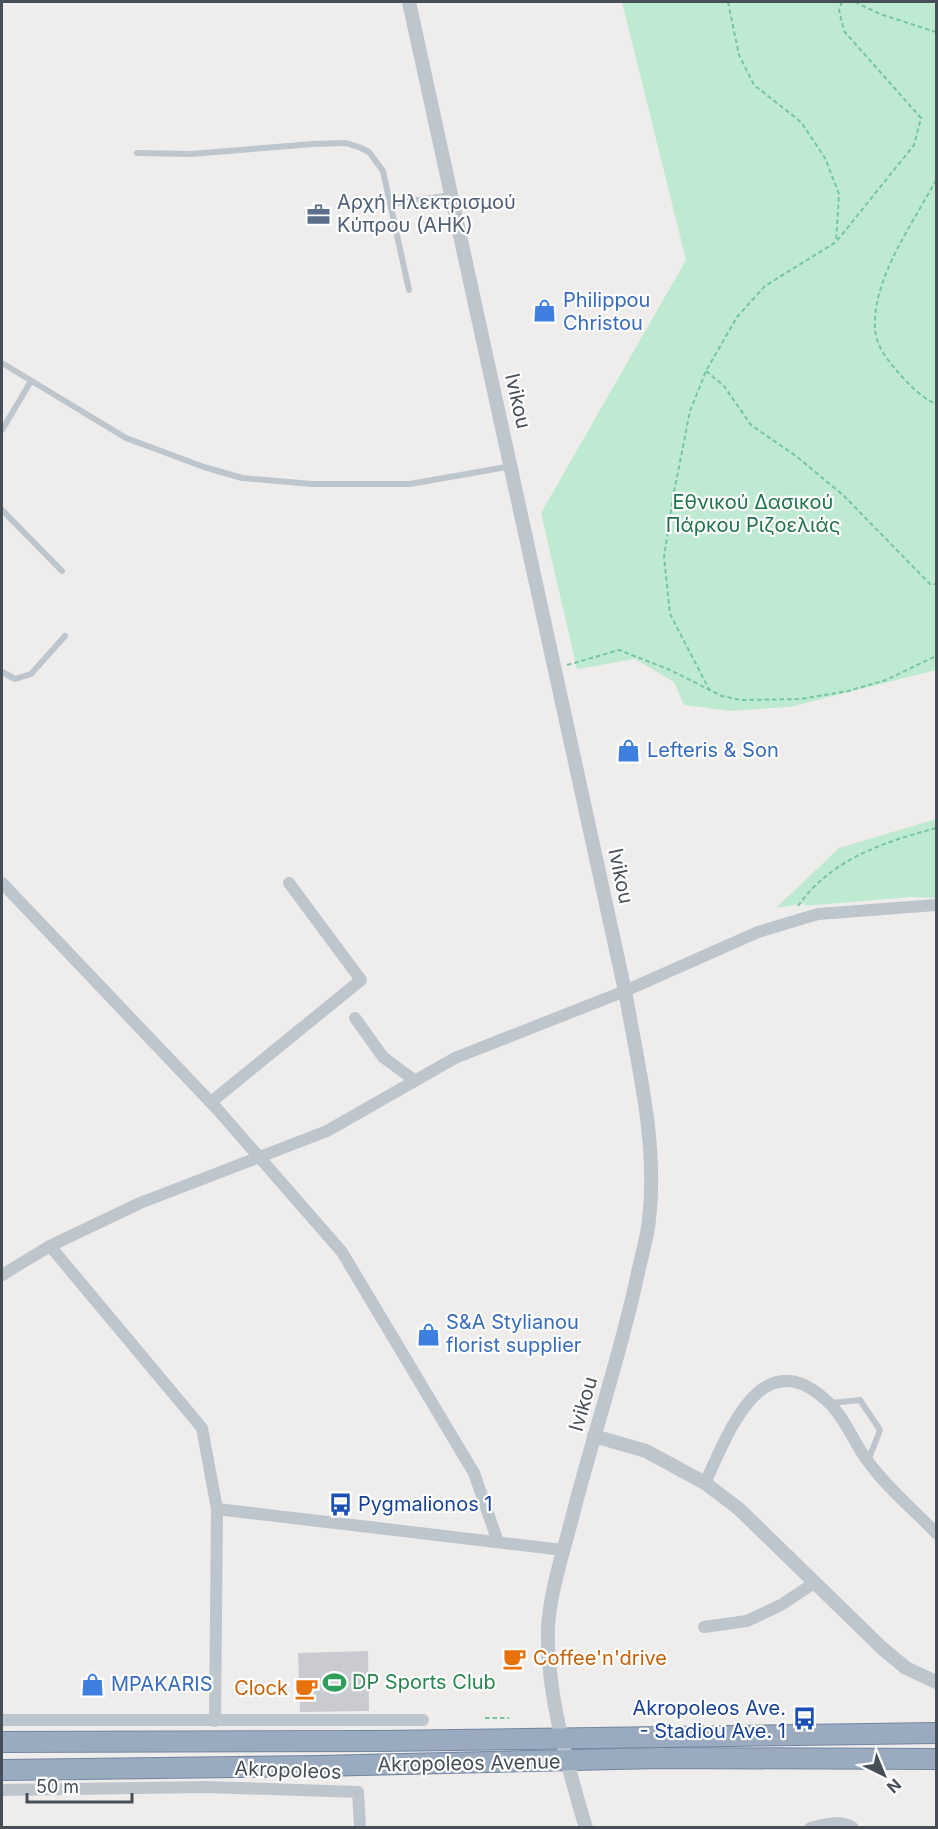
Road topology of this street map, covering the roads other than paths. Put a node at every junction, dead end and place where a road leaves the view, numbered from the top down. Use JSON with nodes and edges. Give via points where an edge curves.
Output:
{"nodes":[{"id":1,"x":409,"y":2,"type":"edge"},
{"id":2,"x":137,"y":153,"type":"dead end"},
{"id":3,"x":451,"y":195,"type":"junction"},
{"id":4,"x":392,"y":204,"type":"junction"},
{"id":5,"x":409,"y":290,"type":"dead end"},
{"id":6,"x":2,"y":363,"type":"edge"},
{"id":7,"x":31,"y":381,"type":"junction"},
{"id":8,"x":2,"y":430,"type":"edge"},
{"id":9,"x":512,"y":466,"type":"junction"},
{"id":10,"x":2,"y":510,"type":"edge"},
{"id":11,"x":62,"y":571,"type":"dead end"},
{"id":12,"x":65,"y":636,"type":"dead end"},
{"id":13,"x":2,"y":672,"type":"edge"},
{"id":14,"x":2,"y":883,"type":"edge"},
{"id":15,"x":289,"y":883,"type":"dead end"},
{"id":16,"x":936,"y":905,"type":"edge"},
{"id":17,"x":625,"y":991,"type":"junction"},
{"id":18,"x":355,"y":1018,"type":"dead end"},
{"id":19,"x":414,"y":1080,"type":"junction"},
{"id":20,"x":211,"y":1102,"type":"junction"},
{"id":21,"x":260,"y":1158,"type":"junction"},
{"id":22,"x":50,"y":1245,"type":"junction"},
{"id":23,"x":2,"y":1275,"type":"edge"},
{"id":24,"x":831,"y":1404,"type":"junction"},
{"id":25,"x":594,"y":1436,"type":"junction"},
{"id":26,"x":868,"y":1462,"type":"junction"},
{"id":27,"x":705,"y":1483,"type":"junction"},
{"id":28,"x":217,"y":1509,"type":"junction"},
{"id":29,"x":936,"y":1533,"type":"edge"},
{"id":30,"x":498,"y":1542,"type":"junction"},
{"id":31,"x":563,"y":1550,"type":"junction"},
{"id":32,"x":814,"y":1583,"type":"junction"},
{"id":33,"x":704,"y":1627,"type":"dead end"},
{"id":34,"x":936,"y":1683,"type":"edge"},
{"id":35,"x":2,"y":1720,"type":"edge"},
{"id":36,"x":423,"y":1720,"type":"dead end"},
{"id":37,"x":215,"y":1721,"type":"junction"},
{"id":38,"x":936,"y":1733,"type":"edge"},
{"id":39,"x":561,"y":1738,"type":"junction"},
{"id":40,"x":2,"y":1742,"type":"edge"},
{"id":41,"x":936,"y":1759,"type":"edge"},
{"id":42,"x":566,"y":1761,"type":"junction"},
{"id":43,"x":2,"y":1770,"type":"edge"},
{"id":44,"x":2,"y":1790,"type":"edge"},
{"id":45,"x":360,"y":1827,"type":"edge"},
{"id":46,"x":586,"y":1827,"type":"edge"},
{"id":47,"x":810,"y":1827,"type":"edge"},
{"id":48,"x":853,"y":1827,"type":"edge"}],
"edges":[{"from":1,"to":3,"type":"street","name":"Ivikou"},
{"from":2,"to":4,"type":"lane","via":[[191,154],[346,143],[369,152],[376,161],[383,171]]},
{"from":3,"to":4,"type":"lane"},
{"from":3,"to":9,"type":"street","name":"Ivikou"},
{"from":4,"to":5,"type":"lane"},
{"from":6,"to":7,"type":"lane"},
{"from":7,"to":8,"type":"lane"},
{"from":7,"to":9,"type":"lane","via":[[126,438],[242,478],[312,484],[410,484]]},
{"from":9,"to":17,"type":"street","name":"Ivikou"},
{"from":10,"to":11,"type":"lane"},
{"from":12,"to":13,"type":"lane","via":[[31,674],[15,679]]},
{"from":14,"to":20,"type":"street"},
{"from":15,"to":20,"type":"street","via":[[361,980]]},
{"from":16,"to":17,"type":"street","via":[[818,914],[758,932]]},
{"from":17,"to":19,"type":"street","via":[[455,1058]]},
{"from":17,"to":25,"type":"street","name":"Ivikou","via":[[647,1128],[651,1172],[649,1221],[626,1326]]},
{"from":18,"to":19,"type":"street","via":[[382,1058]]},
{"from":19,"to":21,"type":"street","via":[[327,1131]]},
{"from":20,"to":21,"type":"street"},
{"from":21,"to":22,"type":"street","via":[[140,1203]]},
{"from":21,"to":30,"type":"street","via":[[342,1252],[474,1473]]},
{"from":22,"to":23,"type":"street"},
{"from":22,"to":28,"type":"street","via":[[202,1428]]},
{"from":24,"to":26,"type":"street"},
{"from":24,"to":26,"type":"lane","via":[[860,1400],[880,1430]]},
{"from":24,"to":27,"type":"street","via":[[800,1381],[791,1379],[766,1385],[737,1415]]},
{"from":25,"to":27,"type":"street","via":[[646,1451]]},
{"from":25,"to":31,"type":"street","name":"Ivikou"},
{"from":26,"to":29,"type":"street"},
{"from":27,"to":32,"type":"street","via":[[739,1509]]},
{"from":28,"to":30,"type":"street"},
{"from":28,"to":37,"type":"street"},
{"from":30,"to":31,"type":"street"},
{"from":31,"to":39,"type":"street","name":"Ivikou","via":[[548,1629]]},
{"from":32,"to":33,"type":"street","via":[[747,1621]]},
{"from":32,"to":34,"type":"street","via":[[906,1668]]},
{"from":35,"to":37,"type":"street"},
{"from":36,"to":37,"type":"street"},
{"from":38,"to":39,"type":"highway","name":"Akropoleos Avenue"},
{"from":39,"to":40,"type":"highway","name":"Akropoleos Avenue"},
{"from":39,"to":42,"type":"street","name":"Ivikou"},
{"from":41,"to":42,"type":"highway","name":"Akropoleos Avenue"},
{"from":42,"to":43,"type":"highway","name":"Akropoleos Avenue"},
{"from":42,"to":46,"type":"street","name":"Ivikou"},
{"from":44,"to":45,"type":"street","name":"Akropoleos","via":[[207,1787],[358,1792]]},
{"from":47,"to":48,"type":"street","via":[[835,1823]]}]}
